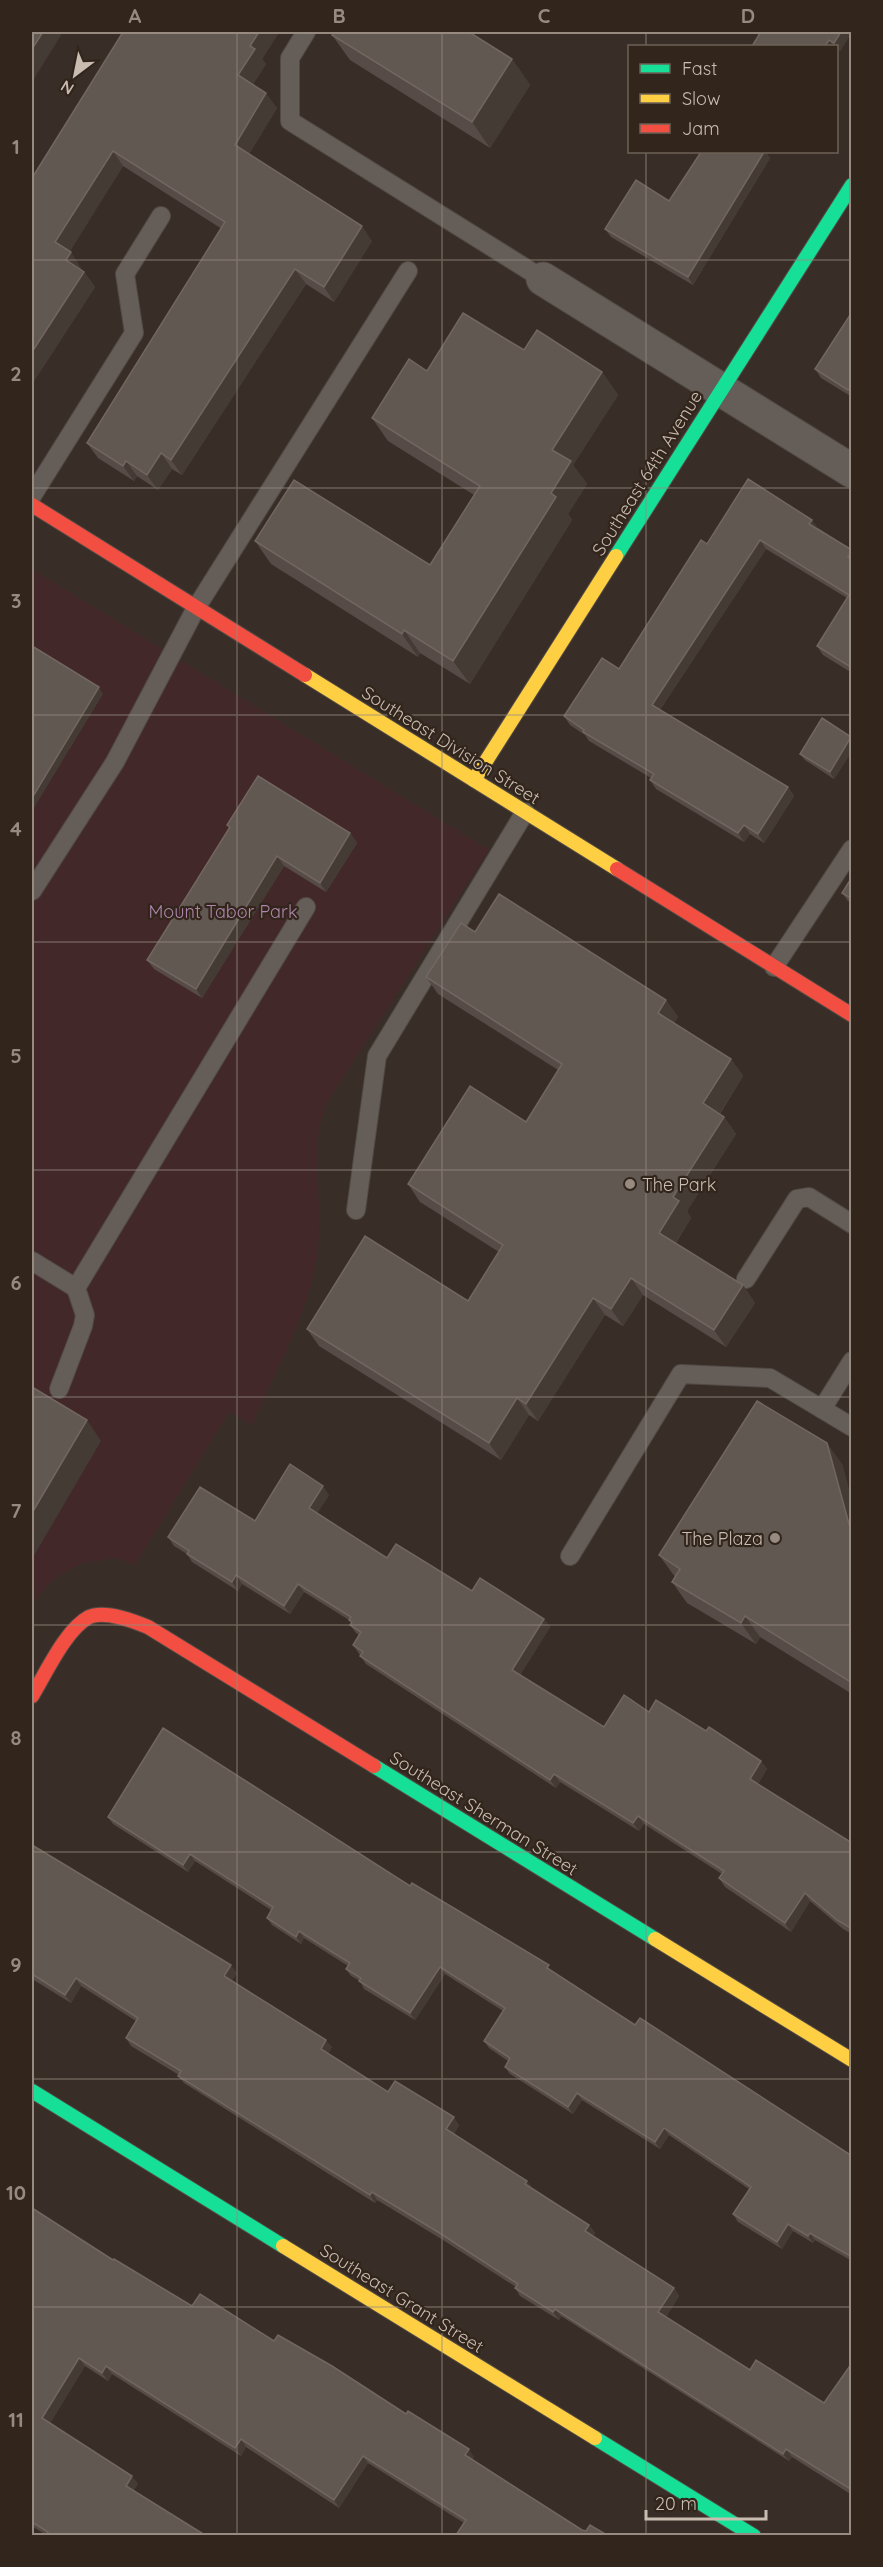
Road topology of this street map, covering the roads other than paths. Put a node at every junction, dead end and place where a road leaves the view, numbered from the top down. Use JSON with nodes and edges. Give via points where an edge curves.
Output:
{"nodes":[{"id":1,"x":306,"y":32,"type":"edge"},
{"id":2,"x":852,"y":185,"type":"edge"},
{"id":3,"x":161,"y":216,"type":"dead end"},
{"id":4,"x":408,"y":271,"type":"dead end"},
{"id":5,"x":543,"y":279,"type":"joint"},
{"id":6,"x":722,"y":389,"type":"junction"},
{"id":7,"x":852,"y":471,"type":"edge"},
{"id":8,"x":32,"y":496,"type":"edge"},
{"id":9,"x":32,"y":505,"type":"edge"},
{"id":10,"x":196,"y":608,"type":"junction"},
{"id":11,"x":474,"y":780,"type":"junction"},
{"id":12,"x":525,"y":812,"type":"junction"},
{"id":13,"x":852,"y":849,"type":"edge"},
{"id":14,"x":32,"y":891,"type":"edge"},
{"id":15,"x":306,"y":907,"type":"dead end"},
{"id":16,"x":774,"y":967,"type":"junction"},
{"id":17,"x":852,"y":1015,"type":"edge"},
{"id":18,"x":356,"y":1210,"type":"dead end"},
{"id":19,"x":852,"y":1224,"type":"edge"},
{"id":20,"x":32,"y":1261,"type":"edge"},
{"id":21,"x":746,"y":1280,"type":"dead end"},
{"id":22,"x":76,"y":1287,"type":"junction"},
{"id":23,"x":852,"y":1361,"type":"edge"},
{"id":24,"x":59,"y":1389,"type":"dead end"},
{"id":25,"x":822,"y":1409,"type":"junction"},
{"id":26,"x":852,"y":1427,"type":"edge"},
{"id":27,"x":570,"y":1556,"type":"dead end"},
{"id":28,"x":32,"y":1696,"type":"edge"},
{"id":29,"x":852,"y":2060,"type":"edge"},
{"id":30,"x":32,"y":2091,"type":"edge"},
{"id":31,"x":754,"y":2535,"type":"edge"}],
"edges":[{"from":1,"to":5,"type":"lane","via":[[290,58],[290,121]]},
{"from":2,"to":6,"type":"street","name":"Southeast 64th Avenue"},
{"from":3,"to":8,"type":"lane","via":[[125,274],[134,333]]},
{"from":4,"to":10,"type":"lane"},
{"from":5,"to":6,"type":"street"},
{"from":6,"to":7,"type":"street"},
{"from":6,"to":11,"type":"street","name":"Southeast 64th Avenue"},
{"from":9,"to":10,"type":"street","name":"Southeast Division Street"},
{"from":10,"to":11,"type":"street","name":"Southeast Division Street"},
{"from":10,"to":14,"type":"lane","via":[[115,762]]},
{"from":11,"to":12,"type":"street","name":"Southeast Division Street"},
{"from":12,"to":16,"type":"street","name":"Southeast Division Street"},
{"from":12,"to":18,"type":"lane","via":[[377,1056]]},
{"from":13,"to":16,"type":"lane"},
{"from":15,"to":22,"type":"lane"},
{"from":16,"to":17,"type":"street","name":"Southeast Division Street"},
{"from":19,"to":21,"type":"lane","via":[[809,1197],[797,1199]]},
{"from":20,"to":22,"type":"lane"},
{"from":22,"to":24,"type":"lane","via":[[85,1315],[84,1326]]},
{"from":23,"to":25,"type":"lane"},
{"from":25,"to":26,"type":"lane"},
{"from":25,"to":27,"type":"lane","via":[[770,1378],[681,1374]]},
{"from":28,"to":29,"type":"street","name":"Southeast Sherman Street","via":[[73,1630],[91,1616],[123,1617],[148,1627]]},
{"from":30,"to":31,"type":"street","name":"Southeast Grant Street"}]}
